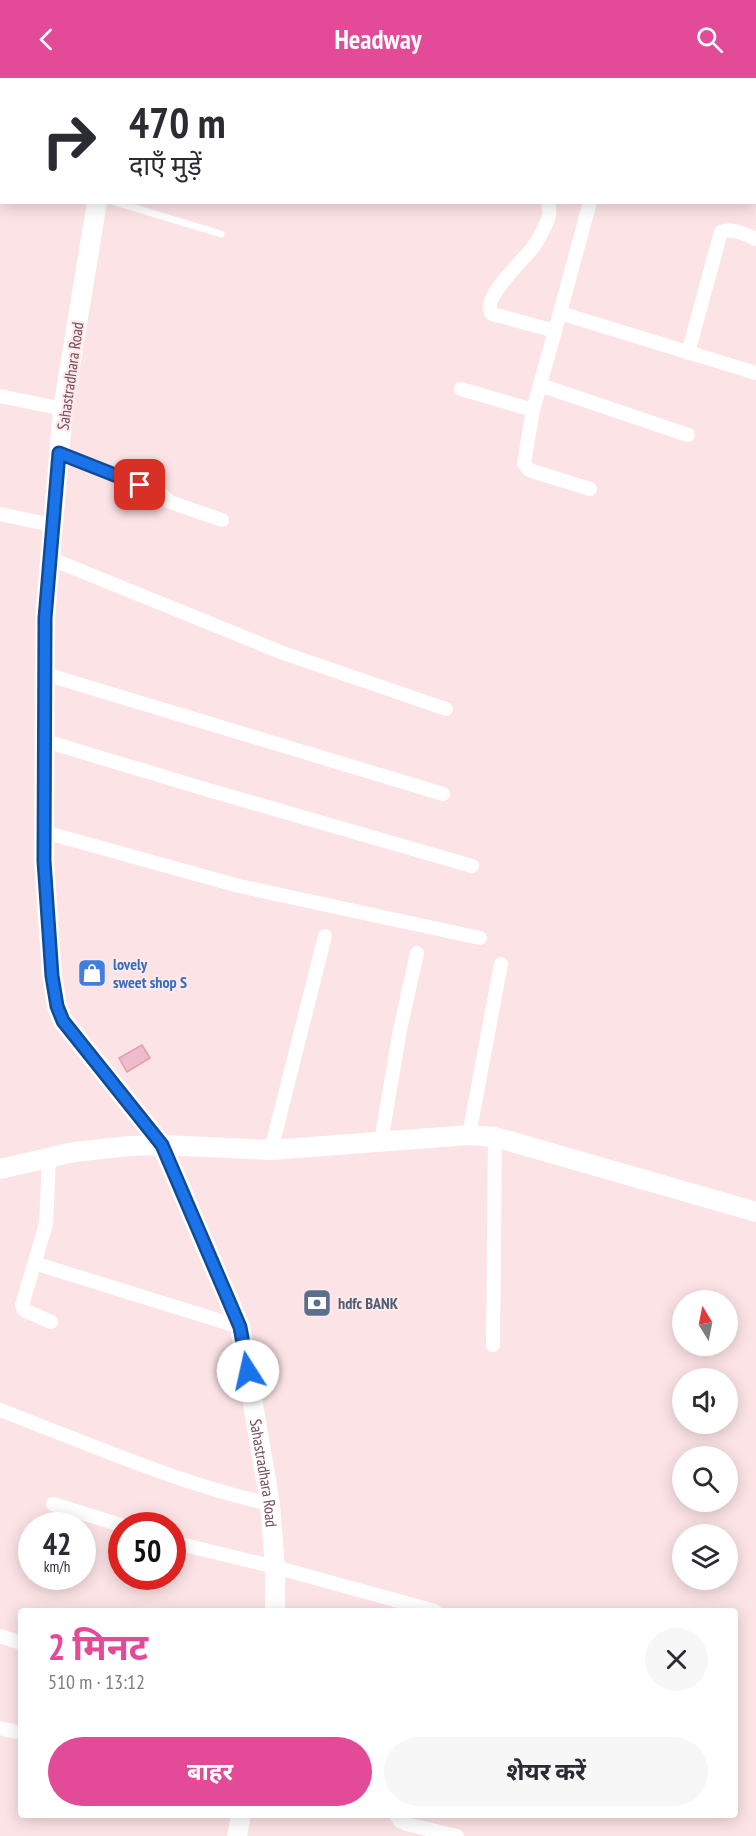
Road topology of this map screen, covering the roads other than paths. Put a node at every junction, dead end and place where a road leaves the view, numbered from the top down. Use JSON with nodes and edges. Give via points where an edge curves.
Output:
{"nodes":[{"id":1,"x":97,"y":204,"type":"edge"},
{"id":2,"x":122,"y":204,"type":"edge"},
{"id":3,"x":548,"y":204,"type":"edge"},
{"id":4,"x":589,"y":204,"type":"edge"},
{"id":5,"x":221,"y":234,"type":"dead end"},
{"id":6,"x":756,"y":239,"type":"edge"},
{"id":7,"x":560,"y":313,"type":"junction"},
{"id":8,"x":555,"y":331,"type":"junction"},
{"id":9,"x":688,"y":353,"type":"junction"},
{"id":10,"x":756,"y":373,"type":"edge"},
{"id":11,"x":540,"y":386,"type":"junction"},
{"id":12,"x":461,"y":389,"type":"dead end"},
{"id":13,"x":0,"y":396,"type":"edge"},
{"id":14,"x":63,"y":409,"type":"junction"},
{"id":15,"x":533,"y":410,"type":"junction"},
{"id":16,"x":688,"y":435,"type":"dead end"},
{"id":17,"x":59,"y":453,"type":"junction"},
{"id":18,"x":590,"y":489,"type":"dead end"},
{"id":19,"x":0,"y":514,"type":"edge"},
{"id":20,"x":222,"y":520,"type":"dead end"},
{"id":21,"x":52,"y":525,"type":"junction"},
{"id":22,"x":50,"y":558,"type":"junction"},
{"id":23,"x":45,"y":674,"type":"junction"},
{"id":24,"x":446,"y":709,"type":"dead end"},
{"id":25,"x":45,"y":741,"type":"junction"},
{"id":26,"x":442,"y":794,"type":"dead end"},
{"id":27,"x":44,"y":832,"type":"junction"},
{"id":28,"x":472,"y":866,"type":"dead end"},
{"id":29,"x":325,"y":936,"type":"dead end"},
{"id":30,"x":480,"y":938,"type":"dead end"},
{"id":31,"x":417,"y":953,"type":"dead end"},
{"id":32,"x":501,"y":964,"type":"dead end"},
{"id":33,"x":469,"y":1135,"type":"junction"},
{"id":34,"x":495,"y":1137,"type":"junction"},
{"id":35,"x":381,"y":1142,"type":"junction"},
{"id":36,"x":162,"y":1145,"type":"junction"},
{"id":37,"x":271,"y":1150,"type":"junction"},
{"id":38,"x":49,"y":1159,"type":"junction"},
{"id":39,"x":0,"y":1169,"type":"edge"},
{"id":40,"x":756,"y":1212,"type":"edge"},
{"id":41,"x":34,"y":1263,"type":"junction"},
{"id":42,"x":51,"y":1322,"type":"dead end"},
{"id":43,"x":240,"y":1327,"type":"junction"},
{"id":44,"x":494,"y":1345,"type":"dead end"},
{"id":45,"x":0,"y":1410,"type":"edge"},
{"id":46,"x":53,"y":1504,"type":"dead end"},
{"id":47,"x":270,"y":1504,"type":"junction"},
{"id":48,"x":108,"y":1521,"type":"edge"},
{"id":49,"x":186,"y":1545,"type":"edge"},
{"id":50,"x":274,"y":1567,"type":"junction"},
{"id":51,"x":275,"y":1608,"type":"edge"},
{"id":52,"x":424,"y":1608,"type":"edge"},
{"id":53,"x":0,"y":1636,"type":"edge"},
{"id":54,"x":18,"y":1642,"type":"edge"},
{"id":55,"x":0,"y":1728,"type":"edge"},
{"id":56,"x":18,"y":1732,"type":"edge"},
{"id":57,"x":240,"y":1818,"type":"edge"},
{"id":58,"x":398,"y":1818,"type":"edge"},
{"id":59,"x":237,"y":1836,"type":"edge"},
{"id":60,"x":457,"y":1836,"type":"edge"}],
"edges":[{"from":1,"to":14,"type":"main road","name":"Sahastradhara Road"},
{"from":2,"to":5,"type":"lane"},
{"from":3,"to":8,"type":"street","via":[[550,215],[534,245],[497,289],[489,310]]},
{"from":4,"to":7,"type":"street"},
{"from":6,"to":9,"type":"street","via":[[733,231],[722,232]]},
{"from":7,"to":8,"type":"street"},
{"from":7,"to":9,"type":"street"},
{"from":8,"to":11,"type":"street"},
{"from":9,"to":10,"type":"street"},
{"from":11,"to":15,"type":"street"},
{"from":11,"to":16,"type":"street"},
{"from":12,"to":15,"type":"street"},
{"from":13,"to":14,"type":"street"},
{"from":14,"to":17,"type":"main road","name":"Sahastradhara Road"},
{"from":15,"to":18,"type":"street","via":[[524,463],[530,470]]},
{"from":17,"to":20,"type":"street","via":[[160,493],[170,502]]},
{"from":17,"to":21,"type":"main road","name":"Sahastradhara Road"},
{"from":19,"to":21,"type":"street"},
{"from":21,"to":22,"type":"main road","name":"Sahastradhara Road"},
{"from":22,"to":23,"type":"main road","name":"Sahastradhara Road"},
{"from":22,"to":24,"type":"street","via":[[283,653]]},
{"from":23,"to":25,"type":"main road","name":"Sahastradhara Road"},
{"from":23,"to":26,"type":"street"},
{"from":25,"to":27,"type":"main road","name":"Sahastradhara Road"},
{"from":25,"to":28,"type":"street"},
{"from":27,"to":30,"type":"street","via":[[239,886]]},
{"from":27,"to":36,"type":"main road","name":"Sahastradhara Road","via":[[57,1006],[63,1021]]},
{"from":29,"to":37,"type":"street"},
{"from":31,"to":35,"type":"street"},
{"from":32,"to":33,"type":"street"},
{"from":33,"to":34,"type":"main road"},
{"from":33,"to":35,"type":"main road"},
{"from":34,"to":40,"type":"main road"},
{"from":34,"to":44,"type":"street"},
{"from":35,"to":37,"type":"main road"},
{"from":36,"to":37,"type":"main road"},
{"from":36,"to":38,"type":"main road","via":[[94,1149]]},
{"from":36,"to":43,"type":"main road","name":"Sahastradhara Road"},
{"from":38,"to":39,"type":"main road"},
{"from":38,"to":41,"type":"street","via":[[46,1224]]},
{"from":41,"to":42,"type":"street","via":[[22,1305],[24,1310]]},
{"from":41,"to":43,"type":"street"},
{"from":43,"to":47,"type":"main road","name":"Sahastradhara Road"},
{"from":45,"to":47,"type":"street","via":[[233,1496]]},
{"from":46,"to":48,"type":"street"},
{"from":47,"to":50,"type":"main road","name":"Sahastradhara Road"},
{"from":49,"to":50,"type":"street"},
{"from":50,"to":51,"type":"main road","name":"Sahastradhara Road"},
{"from":50,"to":52,"type":"street"},
{"from":53,"to":54,"type":"street"},
{"from":55,"to":56,"type":"street"},
{"from":57,"to":59,"type":"main road"},
{"from":58,"to":60,"type":"street","via":[[406,1824]]}]}
